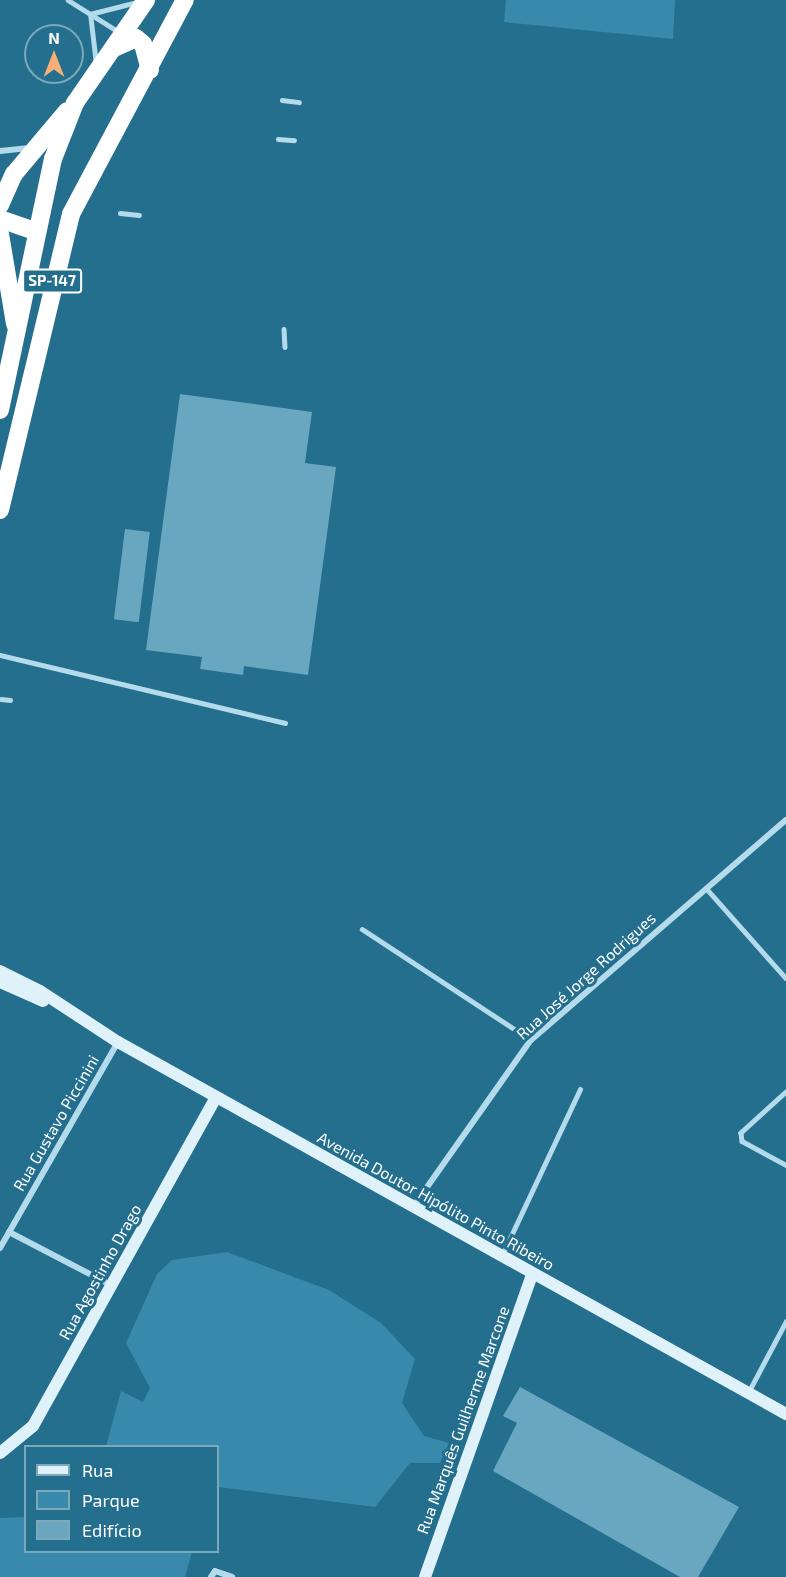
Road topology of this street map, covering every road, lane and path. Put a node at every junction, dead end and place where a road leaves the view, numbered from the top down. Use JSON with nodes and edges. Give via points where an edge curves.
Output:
{"nodes":[{"id":1,"x":68,"y":0,"type":"edge"},
{"id":2,"x":146,"y":0,"type":"edge"},
{"id":3,"x":186,"y":0,"type":"edge"},
{"id":4,"x":90,"y":14,"type":"junction"},
{"id":5,"x":121,"y":34,"type":"junction"},
{"id":6,"x":108,"y":51,"type":"junction"},
{"id":7,"x":97,"y":70,"type":"junction"},
{"id":8,"x":150,"y":70,"type":"junction"},
{"id":9,"x":282,"y":100,"type":"dead end"},
{"id":10,"x":299,"y":102,"type":"dead end"},
{"id":11,"x":75,"y":103,"type":"junction"},
{"id":12,"x":278,"y":139,"type":"dead end"},
{"id":13,"x":294,"y":140,"type":"dead end"},
{"id":14,"x":34,"y":147,"type":"junction"},
{"id":15,"x":0,"y":151,"type":"edge"},
{"id":16,"x":0,"y":205,"type":"edge"},
{"id":17,"x":120,"y":213,"type":"dead end"},
{"id":18,"x":139,"y":215,"type":"dead end"},
{"id":19,"x":0,"y":219,"type":"edge"},
{"id":20,"x":37,"y":232,"type":"junction"},
{"id":21,"x":0,"y":234,"type":"edge"},
{"id":22,"x":284,"y":329,"type":"dead end"},
{"id":23,"x":16,"y":335,"type":"junction"},
{"id":24,"x":285,"y":347,"type":"dead end"},
{"id":25,"x":0,"y":410,"type":"edge"},
{"id":26,"x":0,"y":510,"type":"edge"},
{"id":27,"x":0,"y":654,"type":"edge"},
{"id":28,"x":1,"y":699,"type":"edge"},
{"id":29,"x":10,"y":700,"type":"dead end"},
{"id":30,"x":285,"y":723,"type":"dead end"},
{"id":31,"x":786,"y":820,"type":"edge"},
{"id":32,"x":706,"y":887,"type":"junction"},
{"id":33,"x":362,"y":929,"type":"dead end"},
{"id":34,"x":0,"y":971,"type":"edge"},
{"id":35,"x":786,"y":978,"type":"edge"},
{"id":36,"x":0,"y":982,"type":"edge"},
{"id":37,"x":72,"y":1013,"type":"junction"},
{"id":38,"x":531,"y":1040,"type":"junction"},
{"id":39,"x":118,"y":1042,"type":"junction"},
{"id":40,"x":580,"y":1089,"type":"dead end"},
{"id":41,"x":786,"y":1092,"type":"edge"},
{"id":42,"x":216,"y":1097,"type":"junction"},
{"id":43,"x":786,"y":1166,"type":"edge"},
{"id":44,"x":412,"y":1207,"type":"junction"},
{"id":45,"x":9,"y":1232,"type":"junction"},
{"id":46,"x":0,"y":1248,"type":"edge"},
{"id":47,"x":501,"y":1257,"type":"junction"},
{"id":48,"x":532,"y":1275,"type":"junction"},
{"id":49,"x":111,"y":1285,"type":"junction"},
{"id":50,"x":786,"y":1321,"type":"edge"},
{"id":51,"x":748,"y":1394,"type":"junction"},
{"id":52,"x":786,"y":1414,"type":"edge"},
{"id":53,"x":0,"y":1453,"type":"edge"},
{"id":54,"x":213,"y":1574,"type":"edge"},
{"id":55,"x":232,"y":1577,"type":"edge"},
{"id":56,"x":425,"y":1577,"type":"edge"}],
"edges":[{"from":1,"to":4,"type":"lane"},
{"from":2,"to":4,"type":"lane"},
{"from":2,"to":5,"type":"highway","number":"SP-147"},
{"from":3,"to":8,"type":"highway","number":"SP-147"},
{"from":4,"to":5,"type":"lane"},
{"from":4,"to":7,"type":"lane"},
{"from":5,"to":6,"type":"highway","number":"SP-147"},
{"from":6,"to":7,"type":"highway","number":"SP-147"},
{"from":6,"to":8,"type":"highway","via":[[136,38],[142,44]]},
{"from":7,"to":11,"type":"highway","number":"SP-147"},
{"from":8,"to":26,"type":"highway","number":"SP-147","via":[[70,214]]},
{"from":9,"to":10,"type":"lane"},
{"from":11,"to":14,"type":"highway"},
{"from":11,"to":20,"type":"highway","number":"SP-147","via":[[53,159]]},
{"from":12,"to":13,"type":"lane"},
{"from":14,"to":15,"type":"street"},
{"from":14,"to":16,"type":"highway","via":[[14,174]]},
{"from":17,"to":18,"type":"lane"},
{"from":19,"to":20,"type":"highway"},
{"from":20,"to":23,"type":"highway","number":"SP-147"},
{"from":21,"to":23,"type":"highway"},
{"from":22,"to":24,"type":"lane"},
{"from":23,"to":25,"type":"highway","number":"SP-147"},
{"from":27,"to":30,"type":"lane"},
{"from":28,"to":29,"type":"lane"},
{"from":31,"to":32,"type":"street","name":"Rua José Jorge Rodrigues"},
{"from":32,"to":35,"type":"lane"},
{"from":32,"to":38,"type":"street","name":"Rua José Jorge Rodrigues"},
{"from":33,"to":38,"type":"lane"},
{"from":34,"to":37,"type":"main road","name":"Avenida Doutor Hipólito Pinto Ribeiro"},
{"from":36,"to":37,"type":"main road","name":"Avenida Doutor Hipólito Pinto Ribeiro"},
{"from":37,"to":39,"type":"main road","name":"Avenida Doutor Hipólito Pinto Ribeiro"},
{"from":38,"to":44,"type":"street","name":"Rua José Jorge Rodrigues"},
{"from":39,"to":42,"type":"main road","name":"Avenida Doutor Hipólito Pinto Ribeiro"},
{"from":39,"to":45,"type":"street","name":"Rua Gustavo Piccinini"},
{"from":40,"to":47,"type":"lane"},
{"from":41,"to":43,"type":"lane","via":[[741,1132],[742,1141]]},
{"from":42,"to":44,"type":"main road","name":"Avenida Doutor Hipólito Pinto Ribeiro"},
{"from":42,"to":49,"type":"main road","name":"Rua Agostinho Drago"},
{"from":44,"to":47,"type":"main road","name":"Avenida Doutor Hipólito Pinto Ribeiro"},
{"from":45,"to":46,"type":"street","name":"Rua Gustavo Piccinini"},
{"from":45,"to":49,"type":"street"},
{"from":47,"to":48,"type":"main road","name":"Avenida Doutor Hipólito Pinto Ribeiro"},
{"from":48,"to":51,"type":"main road","name":"Avenida Doutor Hipólito Pinto Ribeiro"},
{"from":48,"to":56,"type":"main road","name":"Rua Marquês Guilherme Marcone"},
{"from":49,"to":53,"type":"main road","name":"Rua Agostinho Drago","via":[[33,1426]]},
{"from":50,"to":51,"type":"lane"},
{"from":51,"to":52,"type":"main road","name":"Avenida Doutor Hipólito Pinto Ribeiro"},
{"from":54,"to":55,"type":"street"}]}
